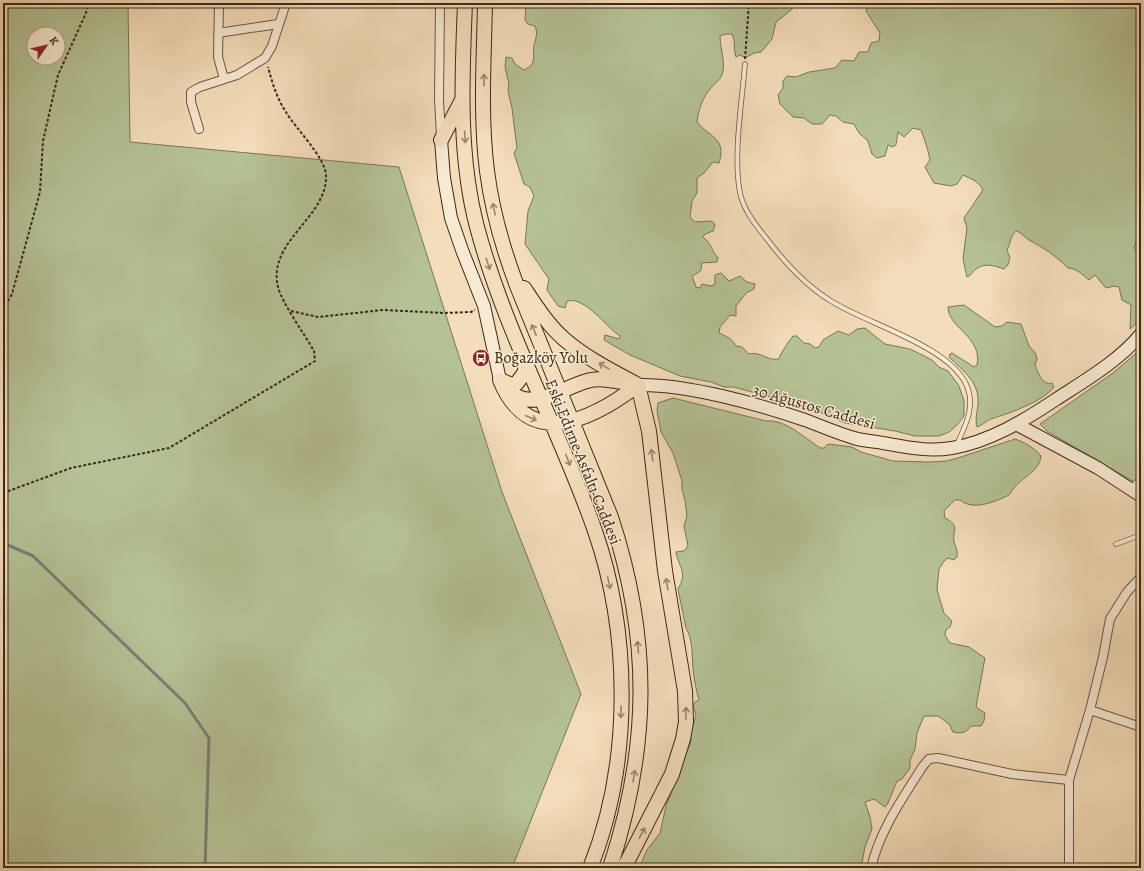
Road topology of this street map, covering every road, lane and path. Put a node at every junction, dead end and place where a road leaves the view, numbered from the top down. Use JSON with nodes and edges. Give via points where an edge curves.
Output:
{"nodes":[{"id":1,"x":88,"y":3,"type":"edge"},
{"id":2,"x":219,"y":3,"type":"edge"},
{"id":3,"x":286,"y":3,"type":"edge"},
{"id":4,"x":440,"y":3,"type":"edge"},
{"id":5,"x":465,"y":3,"type":"edge"},
{"id":6,"x":749,"y":3,"type":"edge"},
{"id":7,"x":486,"y":5,"type":"edge"},
{"id":8,"x":278,"y":24,"type":"junction"},
{"id":9,"x":218,"y":33,"type":"junction"},
{"id":10,"x":265,"y":58,"type":"junction"},
{"id":11,"x":745,"y":64,"type":"joint"},
{"id":12,"x":224,"y":79,"type":"junction"},
{"id":13,"x":464,"y":98,"type":"junction"},
{"id":14,"x":198,"y":129,"type":"dead end"},
{"id":15,"x":441,"y":140,"type":"junction"},
{"id":16,"x":507,"y":260,"type":"junction"},
{"id":17,"x":484,"y":306,"type":"junction"},
{"id":18,"x":3,"y":310,"type":"edge"},
{"id":19,"x":291,"y":311,"type":"junction"},
{"id":20,"x":1141,"y":334,"type":"edge"},
{"id":21,"x":525,"y":363,"type":"junction"},
{"id":22,"x":500,"y":380,"type":"junction"},
{"id":23,"x":638,"y":385,"type":"junction"},
{"id":24,"x":560,"y":392,"type":"junction"},
{"id":25,"x":541,"y":399,"type":"junction"},
{"id":26,"x":571,"y":420,"type":"junction"},
{"id":27,"x":552,"y":424,"type":"junction"},
{"id":28,"x":1016,"y":424,"type":"junction"},
{"id":29,"x":956,"y":447,"type":"junction"},
{"id":30,"x":1141,"y":478,"type":"edge"},
{"id":31,"x":1130,"y":489,"type":"junction"},
{"id":32,"x":3,"y":493,"type":"edge"},
{"id":33,"x":1141,"y":496,"type":"edge"},
{"id":34,"x":1141,"y":535,"type":"edge"},
{"id":35,"x":1116,"y":544,"type":"dead end"},
{"id":36,"x":1141,"y":577,"type":"edge"},
{"id":37,"x":1090,"y":710,"type":"junction"},
{"id":38,"x":1141,"y":727,"type":"edge"},
{"id":39,"x":1069,"y":780,"type":"junction"},
{"id":40,"x":590,"y":868,"type":"edge"},
{"id":41,"x":610,"y":868,"type":"edge"},
{"id":42,"x":624,"y":868,"type":"edge"},
{"id":43,"x":871,"y":868,"type":"edge"},
{"id":44,"x":1069,"y":868,"type":"edge"}],
"edges":[{"from":1,"to":18,"type":"path","via":[[58,75],[43,141],[40,192],[12,294]]},
{"from":2,"to":9,"type":"street"},
{"from":3,"to":8,"type":"street"},
{"from":4,"to":15,"type":"street"},
{"from":5,"to":13,"type":"highway","name":"Eski Edirne Asfaltı Caddesi"},
{"from":6,"to":11,"type":"path"},
{"from":16,"to":7,"type":"highway","name":"Eski Edirne Asfaltı Caddesi","one_way":true,"via":[[497,225],[484,132]]},
{"from":8,"to":9,"type":"street"},
{"from":8,"to":10,"type":"street","via":[[272,46]]},
{"from":9,"to":12,"type":"street","via":[[218,57]]},
{"from":10,"to":12,"type":"street","via":[[237,75]]},
{"from":10,"to":19,"type":"path","via":[[285,111],[320,160],[326,175],[325,189],[315,208],[282,254],[276,274],[278,289]]},
{"from":11,"to":29,"type":"lane","via":[[737,171],[742,197],[754,223],[778,253],[814,290],[832,302],[934,353],[956,371],[966,383],[971,406]]},
{"from":12,"to":14,"type":"street","via":[[192,92],[191,102]]},
{"from":13,"to":15,"type":"highway"},
{"from":13,"to":21,"type":"highway","name":"Eski Edirne Asfaltı Caddesi","one_way":true,"via":[[467,169],[477,224],[501,304]]},
{"from":15,"to":17,"type":"main road","via":[[451,218]]},
{"from":23,"to":16,"type":"highway","one_way":true,"via":[[583,354],[564,338],[537,307]]},
{"from":24,"to":16,"type":"highway","name":"Eski Edirne Asfaltı Caddesi","one_way":true},
{"from":17,"to":19,"type":"path","via":[[471,312],[383,310],[318,317]]},
{"from":17,"to":22,"type":"main road"},
{"from":19,"to":32,"type":"path","via":[[314,351],[314,360],[296,372],[169,448],[71,468]]},
{"from":20,"to":28,"type":"main road","name":"30 Ağustos Caddesi","via":[[1089,378]]},
{"from":21,"to":22,"type":"highway","via":[[525,372],[518,383],[512,385]]},
{"from":21,"to":25,"type":"highway","name":"Eski Edirne Asfaltı Caddesi"},
{"from":22,"to":25,"type":"highway","via":[[513,396],[520,399]]},
{"from":22,"to":27,"type":"highway","one_way":true,"via":[[507,397],[522,414]]},
{"from":23,"to":24,"type":"highway","via":[[597,379]]},
{"from":23,"to":26,"type":"highway","via":[[602,408]]},
{"from":23,"to":29,"type":"main road","name":"30 Ağustos Caddesi","via":[[671,386],[737,401],[855,438],[906,448],[930,450]]},
{"from":42,"to":23,"type":"highway","one_way":true,"via":[[672,774],[686,722],[685,691],[665,571],[649,430]]},
{"from":24,"to":25,"type":"highway"},
{"from":24,"to":26,"type":"highway","name":"Eski Edirne Asfaltı Caddesi"},
{"from":25,"to":27,"type":"highway","name":"Eski Edirne Asfaltı Caddesi"},
{"from":26,"to":27,"type":"highway"},
{"from":41,"to":26,"type":"highway","name":"Eski Edirne Asfaltı Caddesi","one_way":true,"via":[[626,815],[637,758],[640,664],[633,601],[620,544],[596,477]]},
{"from":27,"to":40,"type":"highway","name":"Eski Edirne Asfaltı Caddesi","one_way":true,"via":[[582,496],[603,556],[620,653],[621,719],[615,776],[605,823]]},
{"from":28,"to":29,"type":"main road","name":"30 Ağustos Caddesi","via":[[971,444]]},
{"from":28,"to":31,"type":"main road","via":[[1098,468]]},
{"from":30,"to":31,"type":"lane"},
{"from":31,"to":33,"type":"main road"},
{"from":34,"to":35,"type":"lane"},
{"from":36,"to":37,"type":"street","via":[[1110,619]]},
{"from":37,"to":38,"type":"street"},
{"from":37,"to":39,"type":"street"},
{"from":39,"to":43,"type":"street","via":[[1012,774],[938,758],[929,759],[887,823]]},
{"from":39,"to":44,"type":"street"}]}
